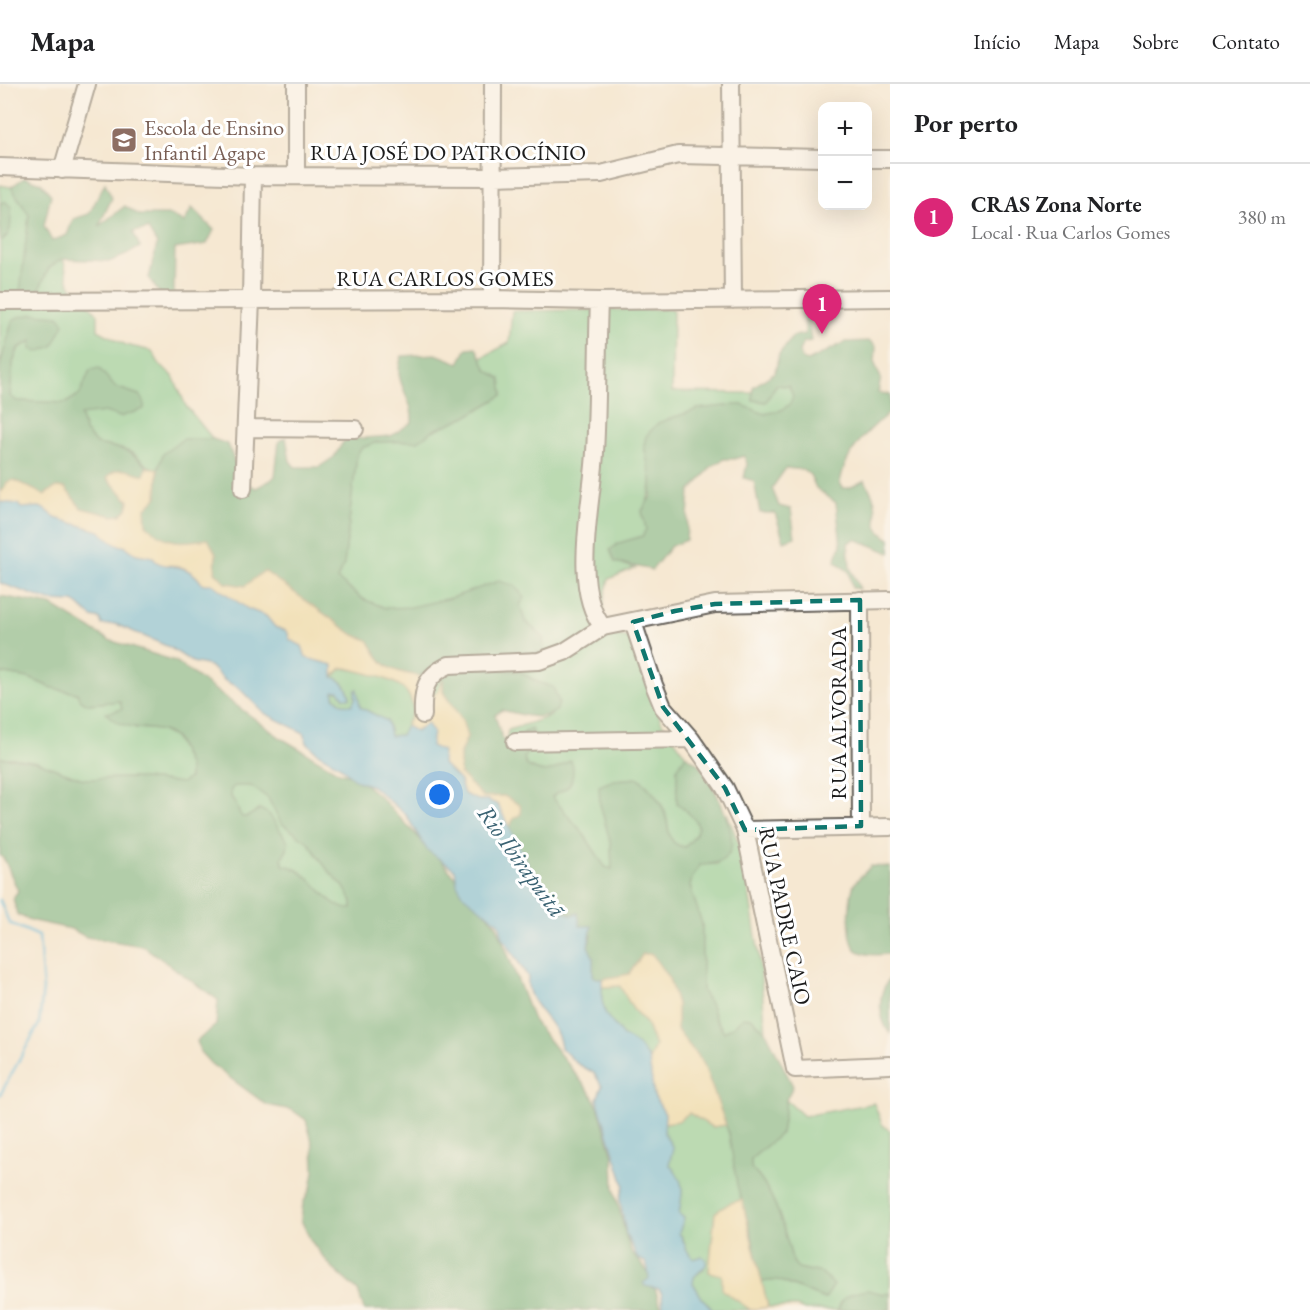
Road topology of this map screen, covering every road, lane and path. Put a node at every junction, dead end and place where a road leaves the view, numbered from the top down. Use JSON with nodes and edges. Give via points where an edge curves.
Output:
{"nodes":[{"id":1,"x":87,"y":84,"type":"edge"},
{"id":2,"x":296,"y":84,"type":"edge"},
{"id":3,"x":494,"y":84,"type":"edge"},
{"id":4,"x":731,"y":84,"type":"edge"},
{"id":5,"x":732,"y":155,"type":"junction"},
{"id":6,"x":818,"y":158,"type":"edge"},
{"id":7,"x":872,"y":159,"type":"edge"},
{"id":8,"x":890,"y":159,"type":"edge"},
{"id":9,"x":0,"y":168,"type":"edge"},
{"id":10,"x":62,"y":170,"type":"junction"},
{"id":11,"x":296,"y":175,"type":"junction"},
{"id":12,"x":253,"y":176,"type":"junction"},
{"id":13,"x":494,"y":177,"type":"junction"},
{"id":14,"x":890,"y":298,"type":"edge"},
{"id":15,"x":492,"y":299,"type":"junction"},
{"id":16,"x":251,"y":300,"type":"junction"},
{"id":17,"x":734,"y":300,"type":"junction"},
{"id":18,"x":0,"y":301,"type":"edge"},
{"id":19,"x":598,"y":301,"type":"junction"},
{"id":20,"x":246,"y":428,"type":"junction"},
{"id":21,"x":355,"y":429,"type":"dead end"},
{"id":22,"x":243,"y":489,"type":"dead end"},
{"id":23,"x":860,"y":600,"type":"junction"},
{"id":24,"x":890,"y":600,"type":"edge"},
{"id":25,"x":633,"y":622,"type":"junction"},
{"id":26,"x":603,"y":627,"type":"junction"},
{"id":27,"x":423,"y":715,"type":"dead end"},
{"id":28,"x":691,"y":739,"type":"junction"},
{"id":29,"x":515,"y":742,"type":"dead end"},
{"id":30,"x":861,"y":826,"type":"junction"},
{"id":31,"x":890,"y":827,"type":"edge"},
{"id":32,"x":745,"y":830,"type":"junction"},
{"id":33,"x":890,"y":1065,"type":"edge"}],
"edges":[{"from":1,"to":10,"type":"street"},
{"from":2,"to":11,"type":"street"},
{"from":3,"to":13,"type":"street"},
{"from":4,"to":5,"type":"street"},
{"from":5,"to":6,"type":"street","name":"RUA JOSÉ DO PATROCÍNIO"},
{"from":5,"to":13,"type":"street","name":"RUA JOSÉ DO PATROCÍNIO","via":[[678,155],[601,174]]},
{"from":5,"to":17,"type":"street"},
{"from":7,"to":8,"type":"street"},
{"from":9,"to":10,"type":"street","name":"RUA JOSÉ DO PATROCÍNIO"},
{"from":10,"to":12,"type":"street","name":"RUA JOSÉ DO PATROCÍNIO"},
{"from":11,"to":12,"type":"street","name":"RUA JOSÉ DO PATROCÍNIO"},
{"from":11,"to":13,"type":"street","name":"RUA JOSÉ DO PATROCÍNIO"},
{"from":12,"to":16,"type":"street"},
{"from":13,"to":15,"type":"street"},
{"from":14,"to":17,"type":"street","name":"RUA CARLOS GOMES"},
{"from":15,"to":16,"type":"street","name":"RUA CARLOS GOMES"},
{"from":15,"to":19,"type":"street","name":"RUA CARLOS GOMES"},
{"from":16,"to":18,"type":"street","name":"RUA CARLOS GOMES"},
{"from":16,"to":20,"type":"street"},
{"from":17,"to":19,"type":"street","name":"RUA CARLOS GOMES"},
{"from":19,"to":26,"type":"street","via":[[596,453],[585,561],[588,597]]},
{"from":20,"to":21,"type":"street"},
{"from":20,"to":22,"type":"street"},
{"from":23,"to":24,"type":"street"},
{"from":23,"to":25,"type":"street","via":[[715,604]]},
{"from":23,"to":30,"type":"street","name":"RUA ALVORADA"},
{"from":25,"to":26,"type":"street"},
{"from":25,"to":28,"type":"street","name":"RUA PADRE CAIO","via":[[663,707]]},
{"from":26,"to":27,"type":"street","via":[[564,652],[539,661],[449,665],[435,671],[427,680]]},
{"from":28,"to":29,"type":"street"},
{"from":28,"to":32,"type":"street","name":"RUA PADRE CAIO","via":[[725,788]]},
{"from":30,"to":31,"type":"street"},
{"from":30,"to":32,"type":"street"},
{"from":32,"to":33,"type":"street","name":"RUA PADRE CAIO","via":[[795,1069]]}]}
